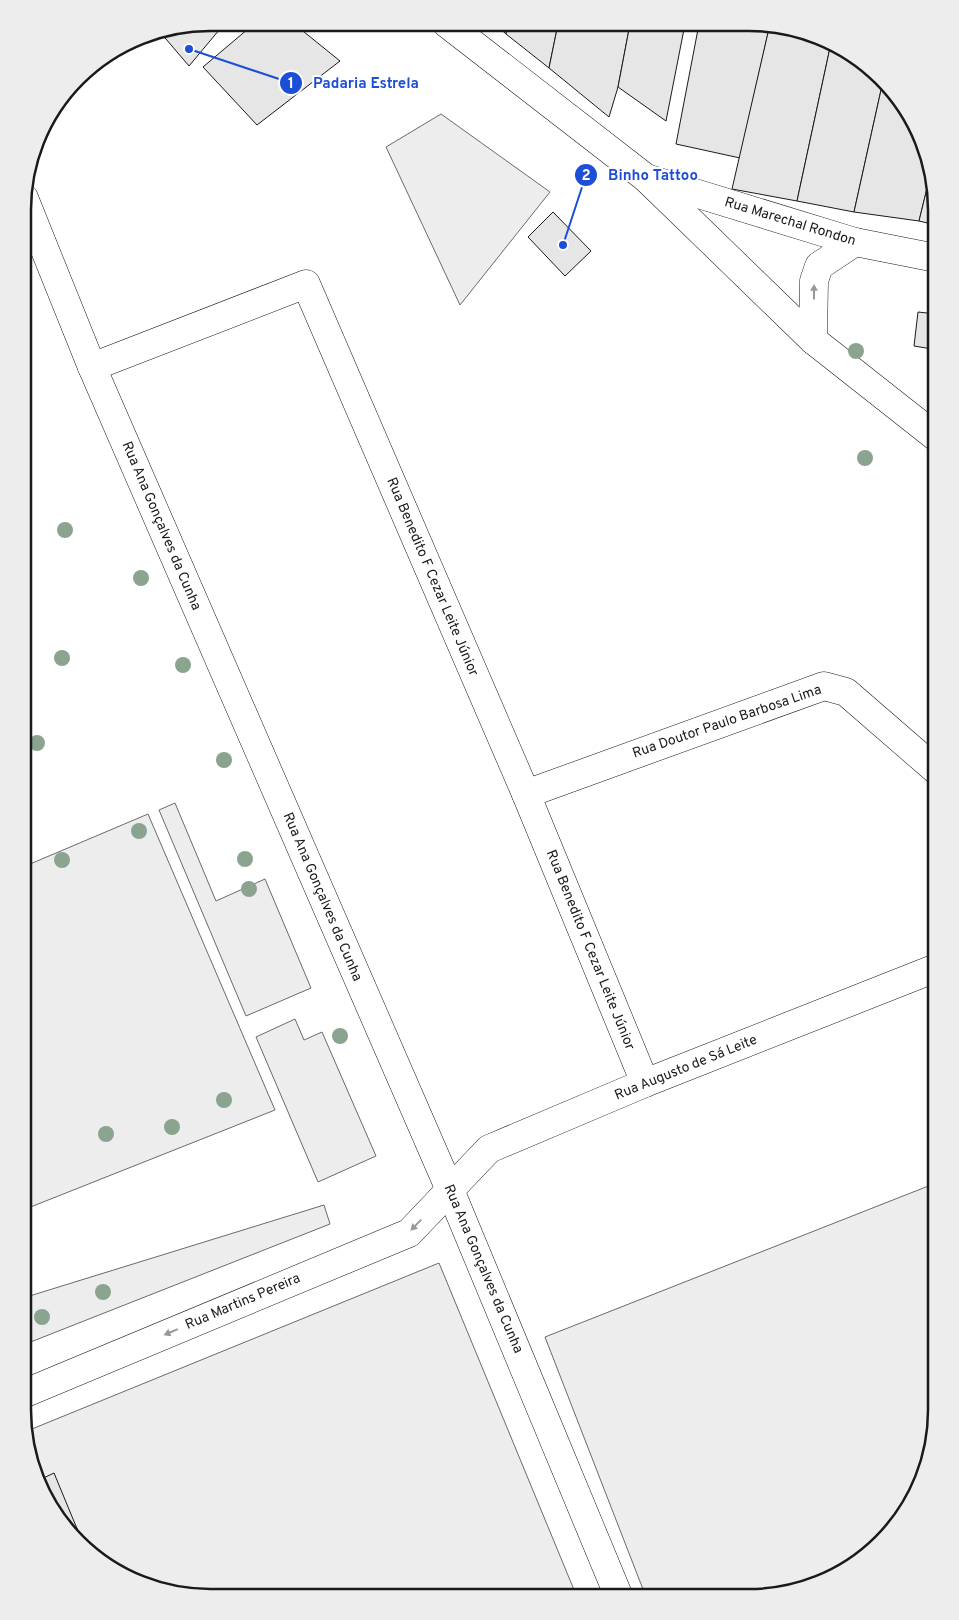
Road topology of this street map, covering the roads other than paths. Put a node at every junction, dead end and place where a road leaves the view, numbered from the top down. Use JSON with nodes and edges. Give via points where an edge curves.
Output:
{"nodes":[{"id":1,"x":456,"y":31,"type":"edge"},
{"id":2,"x":646,"y":178,"type":"junction"},
{"id":3,"x":31,"y":215,"type":"edge"},
{"id":4,"x":855,"y":242,"type":"junction"},
{"id":5,"x":928,"y":256,"type":"edge"},
{"id":6,"x":814,"y":340,"type":"junction"},
{"id":7,"x":92,"y":367,"type":"junction"},
{"id":8,"x":928,"y":431,"type":"edge"},
{"id":9,"x":928,"y":763,"type":"edge"},
{"id":10,"x":526,"y":794,"type":"junction"},
{"id":11,"x":928,"y":971,"type":"edge"},
{"id":12,"x":645,"y":1083,"type":"junction"},
{"id":13,"x":450,"y":1190,"type":"junction"},
{"id":14,"x":31,"y":1390,"type":"edge"},
{"id":15,"x":616,"y":1589,"type":"edge"}],
"edges":[{"from":1,"to":2,"type":"street"},
{"from":2,"to":4,"type":"street","name":"Rua Marechal Rondon"},
{"from":2,"to":6,"type":"street"},
{"from":3,"to":7,"type":"street","name":"Rua Ana Gonçalves da Cunha"},
{"from":4,"to":5,"type":"street","name":"Rua Marechal Rondon"},
{"from":6,"to":4,"type":"street","one_way":true,"via":[[814,281],[819,266]]},
{"from":6,"to":8,"type":"street"},
{"from":7,"to":10,"type":"street","name":"Rua Benedito F Cezar Leite Júnior","via":[[306,284]]},
{"from":7,"to":13,"type":"street","name":"Rua Ana Gonçalves da Cunha"},
{"from":9,"to":10,"type":"street","name":"Rua Doutor Paulo Barbosa Lima","via":[[846,692],[824,686]]},
{"from":10,"to":12,"type":"street","name":"Rua Benedito F Cezar Leite Júnior"},
{"from":11,"to":12,"type":"street","name":"Rua Augusto de Sá Leite"},
{"from":12,"to":13,"type":"street","name":"Rua Augusto de Sá Leite","via":[[488,1150]]},
{"from":13,"to":14,"type":"street","name":"Rua Martins Pereira","one_way":true,"via":[[409,1232]]},
{"from":13,"to":15,"type":"street","name":"Rua Ana Gonçalves da Cunha"}]}
